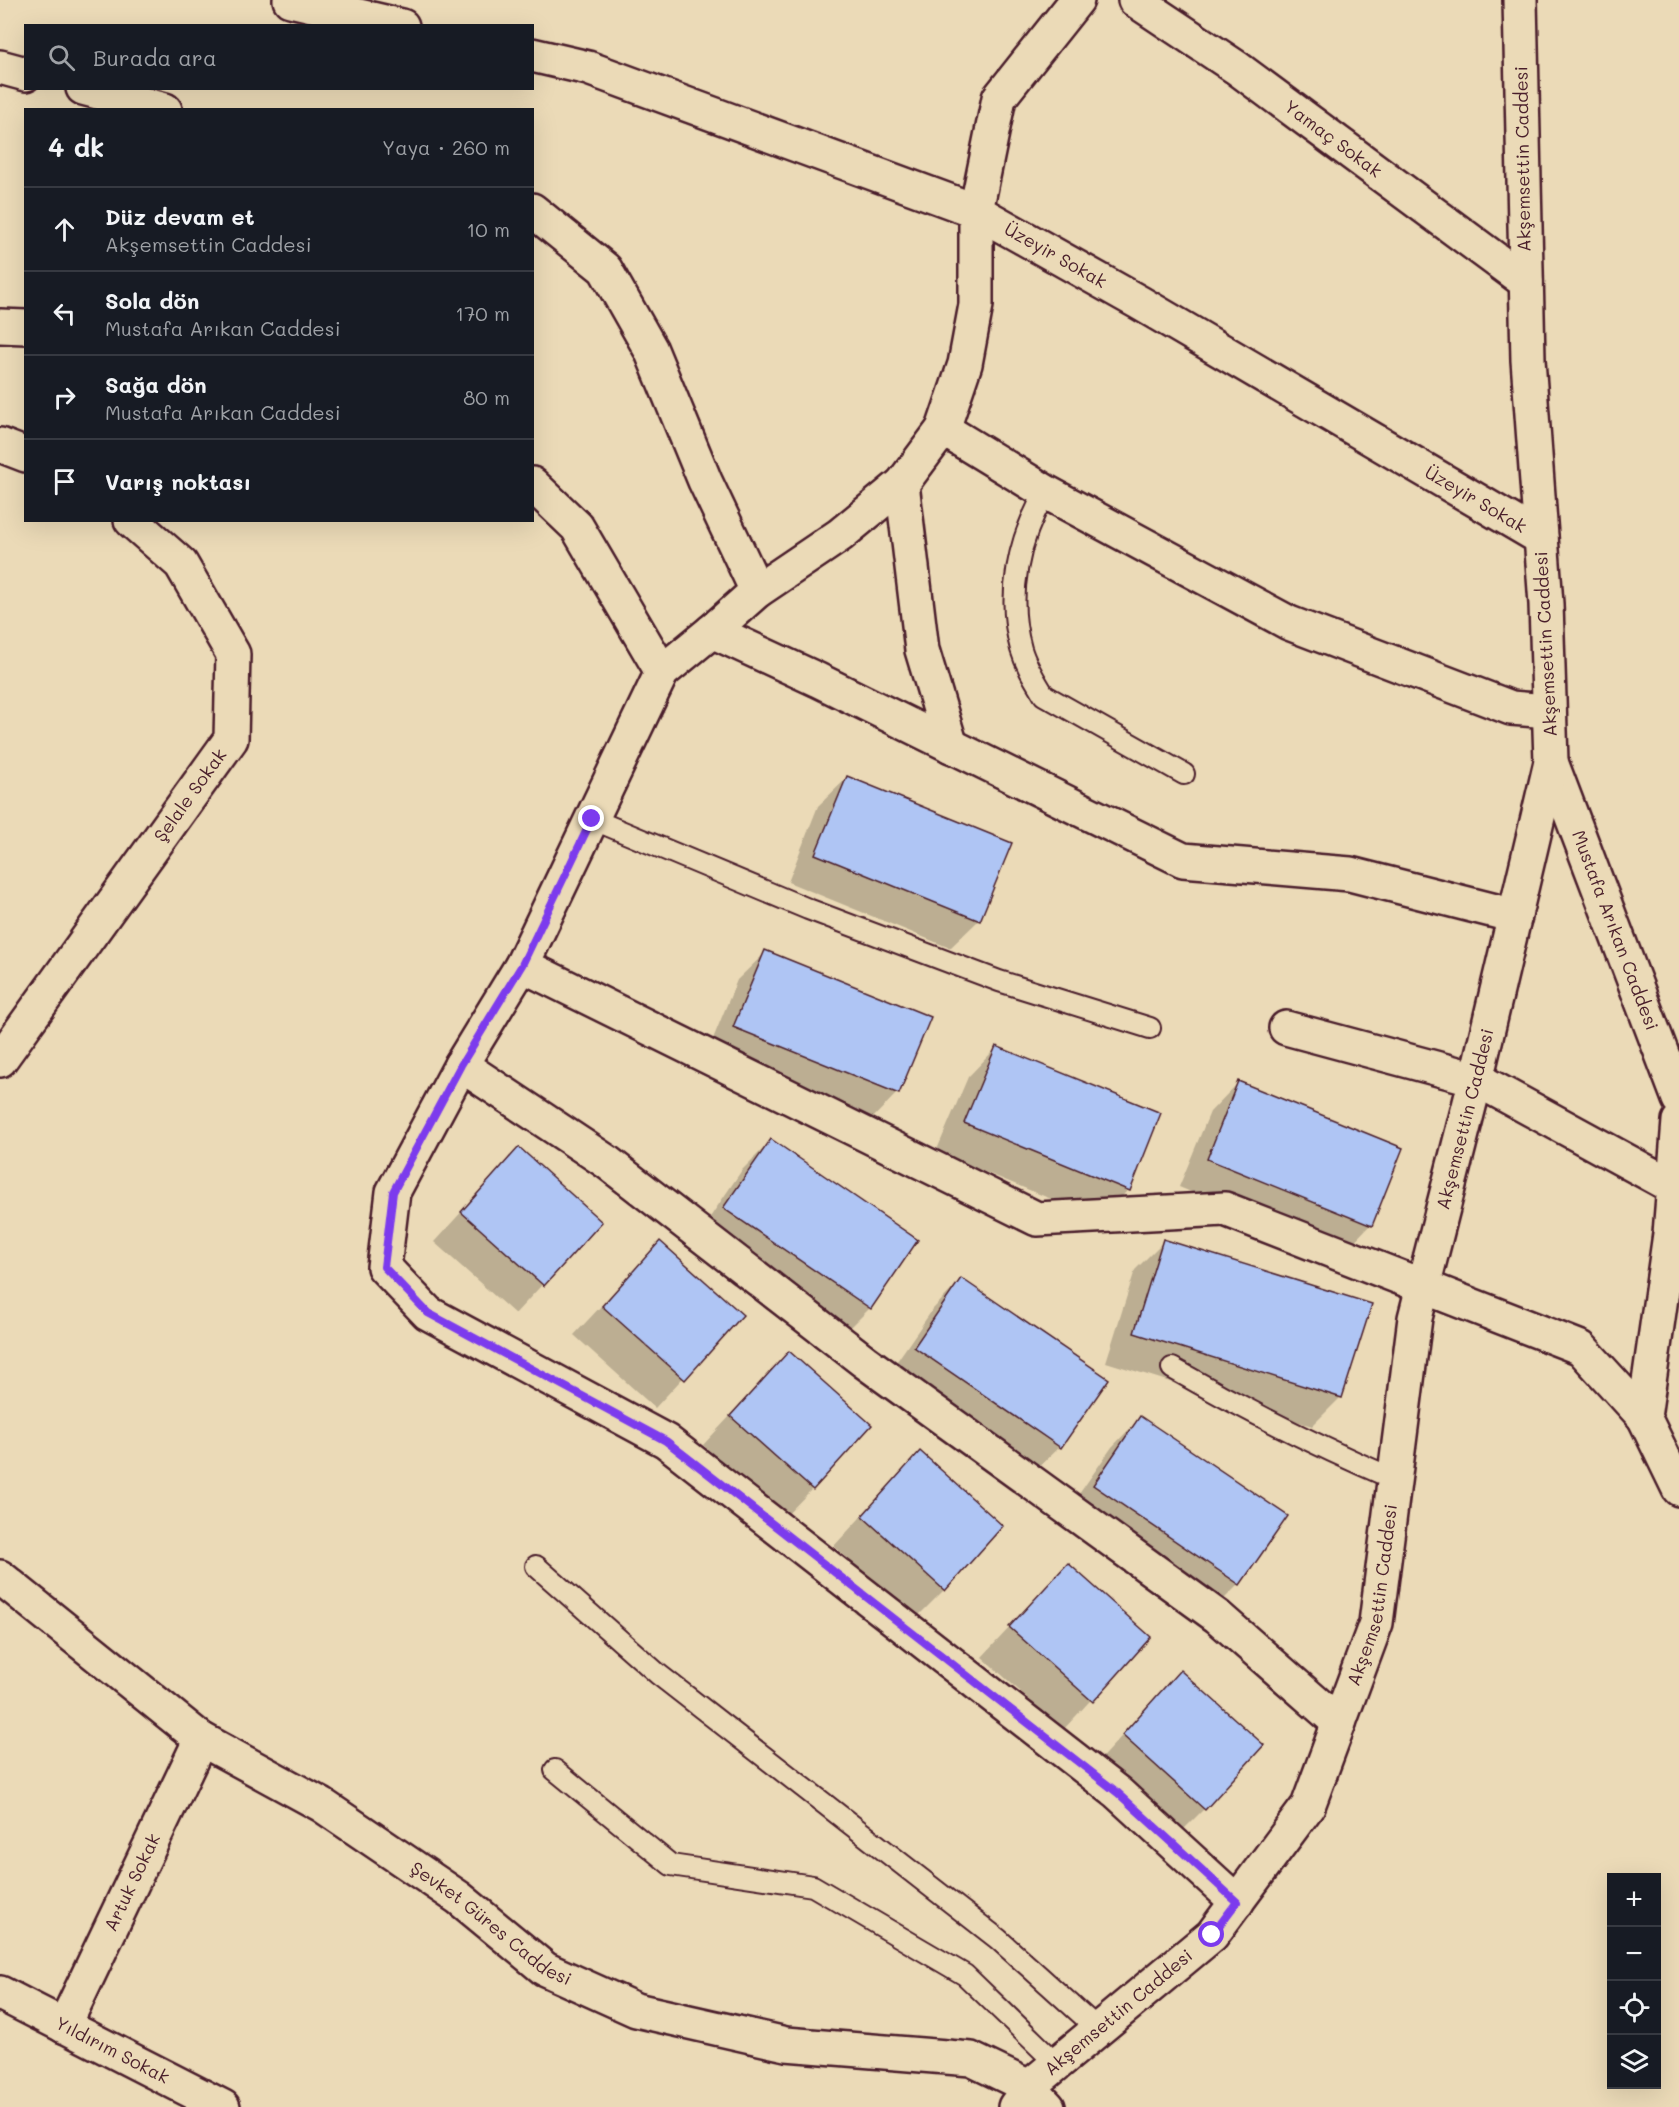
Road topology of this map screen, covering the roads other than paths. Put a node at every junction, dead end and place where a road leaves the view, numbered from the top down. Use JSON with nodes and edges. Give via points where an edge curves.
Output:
{"nodes":[{"id":1,"x":290,"y":0,"type":"edge"},
{"id":2,"x":1077,"y":0,"type":"edge"},
{"id":3,"x":1136,"y":0,"type":"edge"},
{"id":4,"x":1520,"y":0,"type":"edge"},
{"id":5,"x":393,"y":24,"type":"edge"},
{"id":6,"x":534,"y":56,"type":"edge"},
{"id":7,"x":0,"y":67,"type":"edge"},
{"id":8,"x":24,"y":73,"type":"edge"},
{"id":9,"x":90,"y":90,"type":"edge"},
{"id":10,"x":158,"y":108,"type":"edge"},
{"id":11,"x":534,"y":212,"type":"edge"},
{"id":12,"x":976,"y":212,"type":"junction"},
{"id":13,"x":1526,"y":282,"type":"junction"},
{"id":14,"x":0,"y":326,"type":"edge"},
{"id":15,"x":24,"y":327,"type":"edge"},
{"id":16,"x":943,"y":429,"type":"junction"},
{"id":17,"x":0,"y":445,"type":"edge"},
{"id":18,"x":24,"y":454,"type":"edge"},
{"id":19,"x":902,"y":484,"type":"junction"},
{"id":20,"x":534,"y":486,"type":"edge"},
{"id":21,"x":1046,"y":492,"type":"junction"},
{"id":22,"x":133,"y":522,"type":"edge"},
{"id":23,"x":1541,"y":538,"type":"junction"},
{"id":24,"x":757,"y":591,"type":"junction"},
{"id":25,"x":712,"y":631,"type":"junction"},
{"id":26,"x":663,"y":672,"type":"junction"},
{"id":27,"x":1550,"y":711,"type":"junction"},
{"id":28,"x":951,"y":746,"type":"junction"},
{"id":29,"x":1551,"y":762,"type":"junction"},
{"id":30,"x":1184,"y":774,"type":"dead end"},
{"id":31,"x":592,"y":819,"type":"junction"},
{"id":32,"x":1515,"y":916,"type":"junction"},
{"id":33,"x":522,"y":965,"type":"junction"},
{"id":34,"x":1150,"y":1028,"type":"dead end"},
{"id":35,"x":1286,"y":1028,"type":"dead end"},
{"id":36,"x":0,"y":1060,"type":"edge"},
{"id":37,"x":461,"y":1065,"type":"junction"},
{"id":38,"x":1476,"y":1079,"type":"junction"},
{"id":39,"x":1679,"y":1099,"type":"edge"},
{"id":40,"x":1679,"y":1121,"type":"edge"},
{"id":41,"x":1674,"y":1187,"type":"junction"},
{"id":42,"x":1423,"y":1286,"type":"junction"},
{"id":43,"x":1172,"y":1368,"type":"dead end"},
{"id":44,"x":1644,"y":1417,"type":"junction"},
{"id":45,"x":1394,"y":1479,"type":"junction"},
{"id":46,"x":1679,"y":1489,"type":"edge"},
{"id":47,"x":536,"y":1566,"type":"dead end"},
{"id":48,"x":0,"y":1577,"type":"edge"},
{"id":49,"x":1339,"y":1723,"type":"junction"},
{"id":50,"x":201,"y":1739,"type":"junction"},
{"id":51,"x":555,"y":1770,"type":"dead end"},
{"id":52,"x":1237,"y":1902,"type":"junction"},
{"id":53,"x":0,"y":1993,"type":"edge"},
{"id":54,"x":64,"y":2026,"type":"junction"},
{"id":55,"x":1099,"y":2030,"type":"junction"},
{"id":56,"x":1058,"y":2064,"type":"junction"},
{"id":57,"x":1031,"y":2100,"type":"edge"},
{"id":58,"x":223,"y":2107,"type":"edge"}],
"edges":[{"from":1,"to":5,"type":"street"},
{"from":2,"to":12,"type":"street","via":[[999,98]]},
{"from":3,"to":13,"type":"street","name":"Yamaç Sokak","via":[[1237,68]]},
{"from":4,"to":13,"type":"street","name":"Akşemsettin Caddesi"},
{"from":6,"to":12,"type":"street","name":"Üzeyir Sokak","via":[[588,68]]},
{"from":7,"to":8,"type":"street"},
{"from":9,"to":10,"type":"street"},
{"from":11,"to":24,"type":"street","via":[[605,269],[651,350],[705,481]]},
{"from":12,"to":16,"type":"street","via":[[976,305],[965,364]]},
{"from":12,"to":23,"type":"street","name":"Üzeyir Sokak","via":[[1140,303]]},
{"from":13,"to":23,"type":"street","name":"Akşemsettin Caddesi"},
{"from":14,"to":15,"type":"street"},
{"from":16,"to":19,"type":"street"},
{"from":16,"to":21,"type":"street"},
{"from":17,"to":18,"type":"street"},
{"from":19,"to":24,"type":"street","via":[[840,535]]},
{"from":19,"to":28,"type":"street","via":[[922,650]]},
{"from":20,"to":26,"type":"street","via":[[577,527]]},
{"from":21,"to":27,"type":"street","via":[[1290,622],[1511,708]]},
{"from":21,"to":30,"type":"lane","via":[[1028,524],[1016,576],[1017,626],[1031,674],[1044,695]]},
{"from":22,"to":36,"type":"street","name":"Şelale Sokak","via":[[181,564],[232,654],[231,739]]},
{"from":23,"to":27,"type":"street","name":"Akşemsettin Caddesi"},
{"from":24,"to":25,"type":"street"},
{"from":25,"to":26,"type":"street"},
{"from":25,"to":28,"type":"street"},
{"from":26,"to":31,"type":"street"},
{"from":27,"to":29,"type":"street","name":"Akşemsettin Caddesi"},
{"from":28,"to":32,"type":"street","via":[[1183,860],[1350,874]]},
{"from":29,"to":32,"type":"street","name":"Akşemsettin Caddesi"},
{"from":29,"to":39,"type":"street","name":"Mustafa Arıkan Caddesi"},
{"from":31,"to":33,"type":"street"},
{"from":31,"to":34,"type":"lane","via":[[808,909],[999,981]]},
{"from":32,"to":38,"type":"street","name":"Akşemsettin Caddesi"},
{"from":33,"to":37,"type":"street"},
{"from":33,"to":42,"type":"street","via":[[1037,1219],[1225,1209]]},
{"from":35,"to":38,"type":"street"},
{"from":37,"to":49,"type":"street","via":[[607,1162],[864,1360],[1218,1617]]},
{"from":37,"to":52,"type":"street","via":[[393,1192],[384,1267],[428,1313],[666,1441],[1118,1793]]},
{"from":38,"to":41,"type":"street"},
{"from":38,"to":42,"type":"street","name":"Akşemsettin Caddesi"},
{"from":40,"to":41,"type":"street"},
{"from":41,"to":44,"type":"street"},
{"from":42,"to":44,"type":"street","via":[[1581,1348]]},
{"from":42,"to":45,"type":"street","name":"Akşemsettin Caddesi","via":[[1415,1318]]},
{"from":43,"to":45,"type":"lane","via":[[1318,1446]]},
{"from":44,"to":46,"type":"street"},
{"from":45,"to":49,"type":"street","name":"Akşemsettin Caddesi","via":[[1376,1623]]},
{"from":47,"to":55,"type":"lane","via":[[658,1674],[998,1939]]},
{"from":48,"to":50,"type":"street","name":"Şevket Güres Caddesi"},
{"from":49,"to":52,"type":"street","name":"Akşemsettin Caddesi","via":[[1308,1806]]},
{"from":50,"to":54,"type":"street","name":"Artuk Sokak"},
{"from":50,"to":57,"type":"street","name":"Şevket Güres Caddesi","via":[[322,1805],[459,1899],[545,1969],[636,2010],[786,2044],[971,2059]]},
{"from":51,"to":56,"type":"lane","via":[[671,1865],[813,1886],[965,1975]]},
{"from":52,"to":55,"type":"street","name":"Akşemsettin Caddesi","via":[[1212,1935]]},
{"from":53,"to":54,"type":"street","name":"Yıldırım Sokak"},
{"from":54,"to":58,"type":"street","name":"Yıldırım Sokak"},
{"from":55,"to":56,"type":"street","name":"Akşemsettin Caddesi"},
{"from":56,"to":57,"type":"street","name":"Akşemsettin Caddesi"}]}
